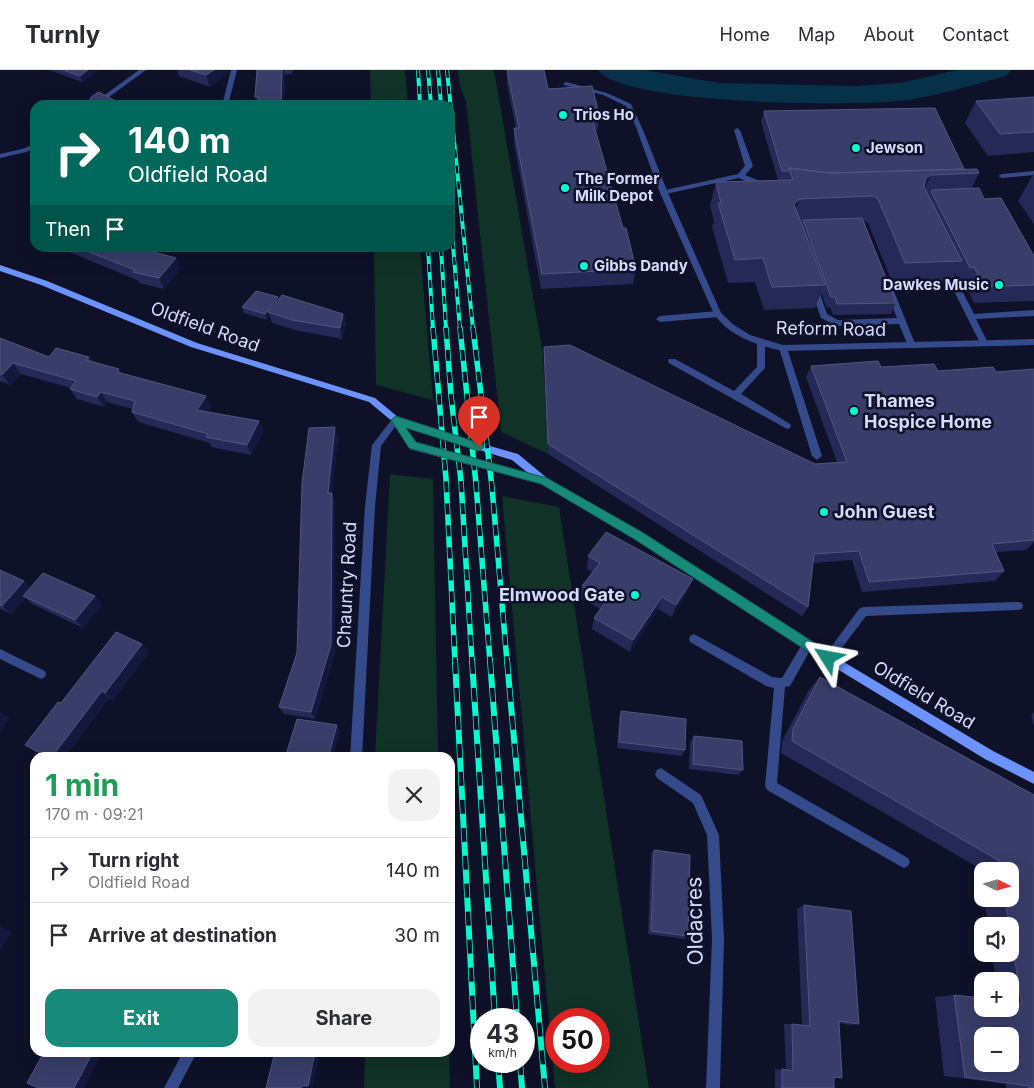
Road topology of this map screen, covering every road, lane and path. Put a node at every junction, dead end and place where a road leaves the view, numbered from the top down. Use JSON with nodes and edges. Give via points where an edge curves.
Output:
{"nodes":[{"id":1,"x":142,"y":70,"type":"edge"},
{"id":2,"x":234,"y":70,"type":"edge"},
{"id":3,"x":566,"y":84,"type":"dead end"},
{"id":4,"x":101,"y":100,"type":"edge"},
{"id":5,"x":226,"y":100,"type":"edge"},
{"id":6,"x":737,"y":130,"type":"dead end"},
{"id":7,"x":30,"y":148,"type":"edge"},
{"id":8,"x":0,"y":156,"type":"edge"},
{"id":9,"x":1034,"y":173,"type":"edge"},
{"id":10,"x":740,"y":176,"type":"junction"},
{"id":11,"x":1002,"y":176,"type":"dead end"},
{"id":12,"x":770,"y":188,"type":"edge"},
{"id":13,"x":664,"y":193,"type":"junction"},
{"id":14,"x":944,"y":263,"type":"edge"},
{"id":15,"x":0,"y":268,"type":"edge"},
{"id":16,"x":812,"y":280,"type":"edge"},
{"id":17,"x":888,"y":286,"type":"edge"},
{"id":18,"x":1034,"y":313,"type":"edge"},
{"id":19,"x":718,"y":314,"type":"junction"},
{"id":20,"x":970,"y":316,"type":"junction"},
{"id":21,"x":660,"y":319,"type":"dead end"},
{"id":22,"x":902,"y":321,"type":"junction"},
{"id":23,"x":1034,"y":342,"type":"edge"},
{"id":24,"x":984,"y":343,"type":"junction"},
{"id":25,"x":761,"y":344,"type":"junction"},
{"id":26,"x":912,"y":346,"type":"junction"},
{"id":27,"x":783,"y":348,"type":"junction"},
{"id":28,"x":672,"y":361,"type":"dead end"},
{"id":29,"x":735,"y":395,"type":"junction"},
{"id":30,"x":396,"y":420,"type":"junction"},
{"id":31,"x":786,"y":426,"type":"dead end"},
{"id":32,"x":817,"y":456,"type":"dead end"},
{"id":33,"x":544,"y":481,"type":"junction"},
{"id":34,"x":1018,"y":606,"type":"dead end"},
{"id":35,"x":694,"y":639,"type":"dead end"},
{"id":36,"x":808,"y":644,"type":"junction"},
{"id":37,"x":0,"y":654,"type":"edge"},
{"id":38,"x":828,"y":658,"type":"junction"},
{"id":39,"x":41,"y":674,"type":"dead end"},
{"id":40,"x":780,"y":684,"type":"junction"},
{"id":41,"x":356,"y":752,"type":"edge"},
{"id":42,"x":662,"y":774,"type":"dead end"},
{"id":43,"x":1034,"y":778,"type":"edge"},
{"id":44,"x":904,"y":862,"type":"dead end"},
{"id":45,"x":188,"y":1057,"type":"edge"},
{"id":46,"x":171,"y":1088,"type":"edge"},
{"id":47,"x":713,"y":1088,"type":"edge"}],
"edges":[{"from":1,"to":4,"type":"street"},
{"from":2,"to":5,"type":"street"},
{"from":3,"to":13,"type":"street","name":"Reform Road","via":[[605,94],[629,105]]},
{"from":6,"to":10,"type":"street","via":[[749,166]]},
{"from":7,"to":8,"type":"street"},
{"from":9,"to":11,"type":"street"},
{"from":10,"to":12,"type":"street"},
{"from":10,"to":13,"type":"street"},
{"from":13,"to":19,"type":"street","name":"Reform Road"},
{"from":14,"to":20,"type":"street"},
{"from":15,"to":30,"type":"main road","name":"Oldfield Road","via":[[194,345],[372,400]]},
{"from":16,"to":22,"type":"street","via":[[824,316],[838,323]]},
{"from":17,"to":22,"type":"street"},
{"from":18,"to":20,"type":"street"},
{"from":19,"to":21,"type":"street"},
{"from":19,"to":25,"type":"street","name":"Reform Road","via":[[725,323]]},
{"from":20,"to":24,"type":"street"},
{"from":22,"to":26,"type":"street"},
{"from":23,"to":24,"type":"street","name":"Reform Road"},
{"from":24,"to":26,"type":"street","name":"Reform Road"},
{"from":25,"to":27,"type":"street","name":"Reform Road"},
{"from":25,"to":29,"type":"street","via":[[761,368]]},
{"from":26,"to":27,"type":"street","name":"Reform Road"},
{"from":27,"to":32,"type":"street"},
{"from":28,"to":29,"type":"street"},
{"from":29,"to":31,"type":"street"},
{"from":30,"to":33,"type":"main road","name":"Oldfield Road","via":[[515,457]]},
{"from":30,"to":33,"type":"main road","name":"Oldfield Road","via":[[413,446]]},
{"from":30,"to":41,"type":"street","name":"Chauntry Road","via":[[377,445],[370,506]]},
{"from":33,"to":36,"type":"main road","name":"Oldfield Road","via":[[638,535]]},
{"from":34,"to":38,"type":"street","via":[[863,612]]},
{"from":35,"to":40,"type":"street","via":[[770,682]]},
{"from":36,"to":38,"type":"main road","name":"Oldfield Road"},
{"from":36,"to":40,"type":"street","via":[[786,682]]},
{"from":37,"to":39,"type":"street"},
{"from":38,"to":43,"type":"main road","name":"Oldfield Road","via":[[989,755]]},
{"from":40,"to":44,"type":"street","via":[[771,786]]},
{"from":42,"to":47,"type":"street","name":"Oldacres","via":[[697,799],[713,835],[718,939]]},
{"from":45,"to":46,"type":"street"}]}
